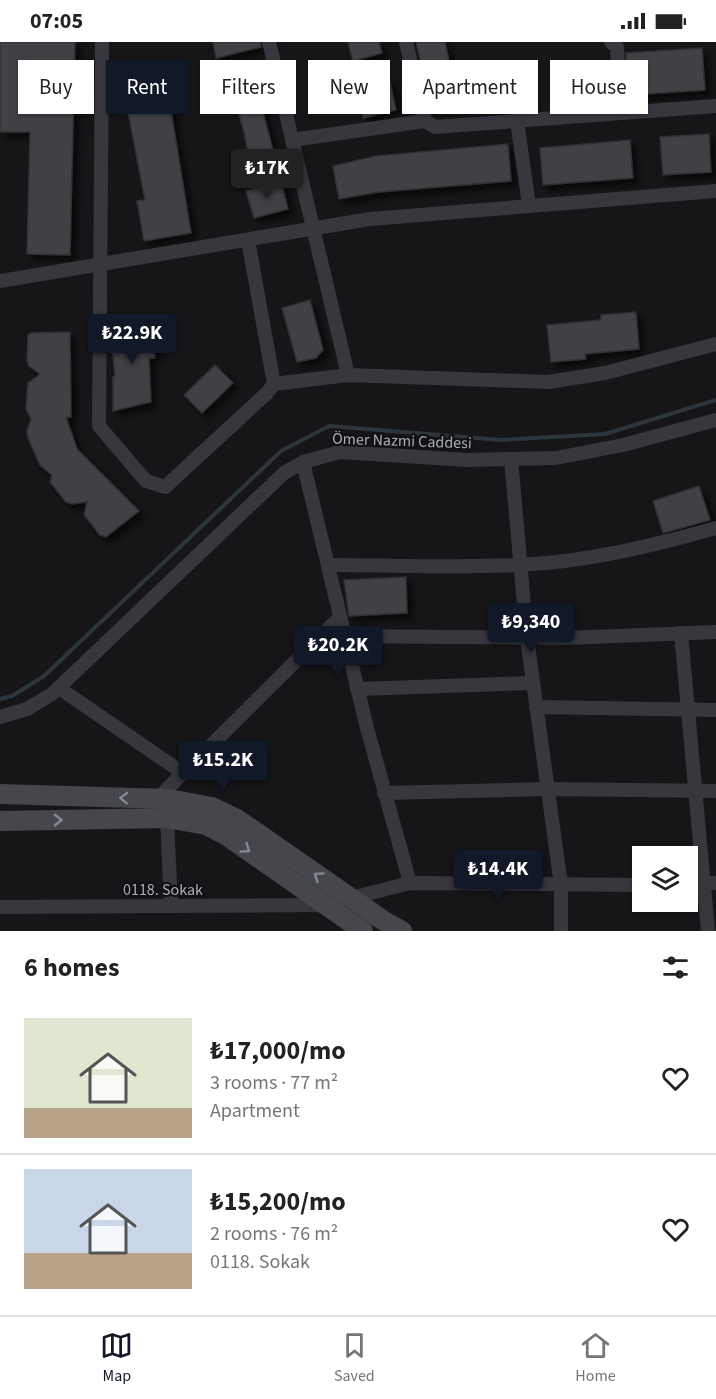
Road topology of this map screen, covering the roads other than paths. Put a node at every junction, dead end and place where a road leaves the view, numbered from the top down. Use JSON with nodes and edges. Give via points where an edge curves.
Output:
{"nodes":[{"id":1,"x":102,"y":42,"type":"edge"},
{"id":2,"x":269,"y":42,"type":"edge"},
{"id":3,"x":406,"y":42,"type":"edge"},
{"id":4,"x":611,"y":42,"type":"edge"},
{"id":5,"x":618,"y":60,"type":"edge"},
{"id":6,"x":716,"y":106,"type":"edge"},
{"id":7,"x":648,"y":111,"type":"edge"},
{"id":8,"x":608,"y":114,"type":"edge"},
{"id":9,"x":425,"y":121,"type":"junction"},
{"id":10,"x":517,"y":121,"type":"junction"},
{"id":11,"x":292,"y":140,"type":"junction"},
{"id":12,"x":716,"y":191,"type":"edge"},
{"id":13,"x":530,"y":205,"type":"junction"},
{"id":14,"x":313,"y":229,"type":"junction"},
{"id":15,"x":248,"y":240,"type":"junction"},
{"id":16,"x":100,"y":263,"type":"junction"},
{"id":17,"x":0,"y":281,"type":"edge"},
{"id":18,"x":716,"y":344,"type":"edge"},
{"id":19,"x":348,"y":375,"type":"junction"},
{"id":20,"x":274,"y":384,"type":"junction"},
{"id":21,"x":716,"y":420,"type":"edge"},
{"id":22,"x":511,"y":459,"type":"junction"},
{"id":23,"x":303,"y":462,"type":"junction"},
{"id":24,"x":716,"y":528,"type":"edge"},
{"id":25,"x":520,"y":565,"type":"junction"},
{"id":26,"x":328,"y":566,"type":"junction"},
{"id":27,"x":340,"y":617,"type":"junction"},
{"id":28,"x":716,"y":632,"type":"edge"},
{"id":29,"x":681,"y":633,"type":"junction"},
{"id":30,"x":344,"y":636,"type":"junction"},
{"id":31,"x":527,"y":638,"type":"junction"},
{"id":32,"x":533,"y":683,"type":"junction"},
{"id":33,"x":59,"y":688,"type":"junction"},
{"id":34,"x":357,"y":689,"type":"junction"},
{"id":35,"x":537,"y":707,"type":"junction"},
{"id":36,"x":688,"y":710,"type":"junction"},
{"id":37,"x":716,"y":710,"type":"edge"},
{"id":38,"x":0,"y":717,"type":"edge"},
{"id":39,"x":183,"y":773,"type":"junction"},
{"id":40,"x":548,"y":789,"type":"junction"},
{"id":41,"x":695,"y":791,"type":"junction"},
{"id":42,"x":716,"y":791,"type":"edge"},
{"id":43,"x":384,"y":793,"type":"junction"},
{"id":44,"x":0,"y":794,"type":"edge"},
{"id":45,"x":157,"y":799,"type":"junction"},
{"id":46,"x":167,"y":819,"type":"junction"},
{"id":47,"x":0,"y":821,"type":"edge"},
{"id":48,"x":410,"y":884,"type":"junction"},
{"id":49,"x":710,"y":884,"type":"edge"},
{"id":50,"x":561,"y":885,"type":"junction"},
{"id":51,"x":632,"y":885,"type":"edge"},
{"id":52,"x":351,"y":898,"type":"junction"},
{"id":53,"x":326,"y":905,"type":"junction"},
{"id":54,"x":171,"y":906,"type":"junction"},
{"id":55,"x":0,"y":907,"type":"edge"},
{"id":56,"x":363,"y":931,"type":"edge"},
{"id":57,"x":402,"y":931,"type":"edge"},
{"id":58,"x":561,"y":931,"type":"edge"},
{"id":59,"x":708,"y":931,"type":"edge"}],
"edges":[{"from":1,"to":16,"type":"street"},
{"from":2,"to":11,"type":"street"},
{"from":3,"to":9,"type":"street"},
{"from":4,"to":5,"type":"street","via":[[617,47]]},
{"from":6,"to":7,"type":"street"},
{"from":8,"to":10,"type":"street"},
{"from":9,"to":10,"type":"street","via":[[435,127]]},
{"from":9,"to":11,"type":"street"},
{"from":10,"to":13,"type":"street"},
{"from":11,"to":14,"type":"street"},
{"from":12,"to":13,"type":"street"},
{"from":13,"to":14,"type":"street","via":[[370,219]]},
{"from":14,"to":15,"type":"street"},
{"from":14,"to":19,"type":"street"},
{"from":15,"to":16,"type":"street"},
{"from":15,"to":20,"type":"street"},
{"from":16,"to":17,"type":"street"},
{"from":16,"to":20,"type":"street","via":[[99,426],[146,481],[165,487]]},
{"from":18,"to":19,"type":"street","via":[[605,374],[548,382]]},
{"from":19,"to":20,"type":"street"},
{"from":21,"to":22,"type":"street","name":"Ömer Nazmi Caddesi","via":[[556,458]]},
{"from":22,"to":23,"type":"street","name":"Ömer Nazmi Caddesi","via":[[340,452]]},
{"from":22,"to":25,"type":"street"},
{"from":23,"to":26,"type":"street"},
{"from":23,"to":33,"type":"street","name":"Ömer Nazmi Caddesi","via":[[284,473]]},
{"from":24,"to":25,"type":"street","via":[[599,556]]},
{"from":25,"to":26,"type":"street"},
{"from":25,"to":31,"type":"street"},
{"from":26,"to":27,"type":"street"},
{"from":27,"to":30,"type":"street"},
{"from":27,"to":39,"type":"street"},
{"from":28,"to":29,"type":"street"},
{"from":29,"to":31,"type":"street"},
{"from":29,"to":36,"type":"street"},
{"from":30,"to":31,"type":"street"},
{"from":30,"to":34,"type":"street"},
{"from":31,"to":32,"type":"street"},
{"from":32,"to":34,"type":"street"},
{"from":32,"to":35,"type":"street"},
{"from":33,"to":38,"type":"street","name":"Ömer Nazmi Caddesi","via":[[27,709]]},
{"from":33,"to":39,"type":"street"},
{"from":34,"to":43,"type":"street"},
{"from":35,"to":36,"type":"street"},
{"from":35,"to":40,"type":"street"},
{"from":36,"to":37,"type":"street"},
{"from":36,"to":41,"type":"street"},
{"from":39,"to":45,"type":"street"},
{"from":40,"to":41,"type":"street"},
{"from":40,"to":43,"type":"street"},
{"from":40,"to":50,"type":"street"},
{"from":41,"to":42,"type":"street"},
{"from":41,"to":49,"type":"street"},
{"from":43,"to":48,"type":"street"},
{"from":45,"to":44,"type":"street","one_way":true},
{"from":52,"to":45,"type":"street","one_way":true,"via":[[237,819],[212,807]]},
{"from":47,"to":46,"type":"street","one_way":true},
{"from":46,"to":53,"type":"street","one_way":true,"via":[[206,825],[227,836]]},
{"from":46,"to":54,"type":"street"},
{"from":48,"to":50,"type":"street"},
{"from":48,"to":52,"type":"street"},
{"from":49,"to":59,"type":"street"},
{"from":50,"to":51,"type":"street"},
{"from":50,"to":58,"type":"street"},
{"from":52,"to":57,"type":"street"},
{"from":53,"to":54,"type":"street","name":"0118. Sokak"},
{"from":53,"to":56,"type":"street"},
{"from":54,"to":55,"type":"street","name":"0118. Sokak"}]}
